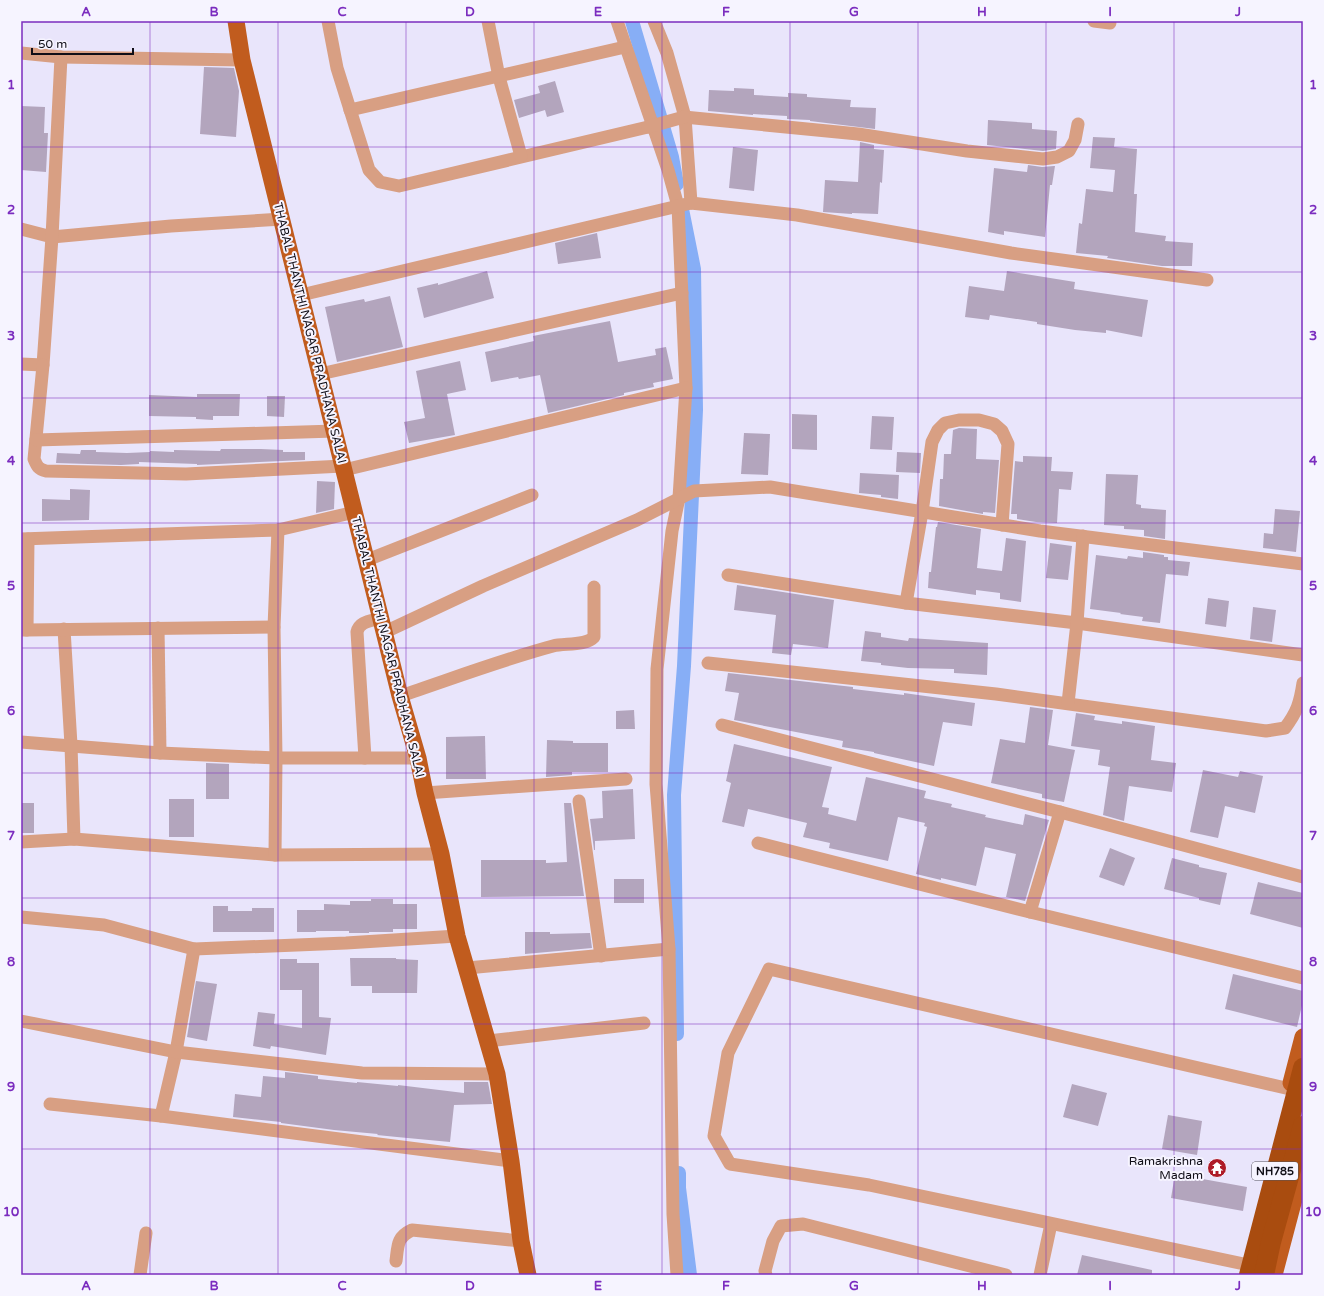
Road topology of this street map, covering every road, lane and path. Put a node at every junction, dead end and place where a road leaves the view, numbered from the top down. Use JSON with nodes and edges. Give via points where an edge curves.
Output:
{"nodes":[{"id":1,"x":236,"y":21,"type":"edge"},
{"id":2,"x":328,"y":21,"type":"edge"},
{"id":3,"x":488,"y":21,"type":"edge"},
{"id":4,"x":617,"y":21,"type":"edge"},
{"id":5,"x":654,"y":21,"type":"edge"},
{"id":6,"x":1094,"y":21,"type":"edge"},
{"id":7,"x":1110,"y":23,"type":"dead end"},
{"id":8,"x":625,"y":47,"type":"junction"},
{"id":9,"x":21,"y":53,"type":"edge"},
{"id":10,"x":61,"y":58,"type":"junction"},
{"id":11,"x":242,"y":60,"type":"junction"},
{"id":12,"x":500,"y":77,"type":"junction"},
{"id":13,"x":350,"y":110,"type":"junction"},
{"id":14,"x":684,"y":117,"type":"junction"},
{"id":15,"x":1078,"y":124,"type":"dead end"},
{"id":16,"x":521,"y":156,"type":"junction"},
{"id":17,"x":684,"y":205,"type":"junction"},
{"id":18,"x":282,"y":219,"type":"junction"},
{"id":19,"x":21,"y":229,"type":"edge"},
{"id":20,"x":52,"y":237,"type":"junction"},
{"id":21,"x":1207,"y":280,"type":"dead end"},
{"id":22,"x":682,"y":293,"type":"junction"},
{"id":23,"x":301,"y":295,"type":"junction"},
{"id":24,"x":21,"y":364,"type":"edge"},
{"id":25,"x":43,"y":365,"type":"junction"},
{"id":26,"x":320,"y":374,"type":"junction"},
{"id":27,"x":686,"y":388,"type":"junction"},
{"id":28,"x":335,"y":431,"type":"junction"},
{"id":29,"x":36,"y":440,"type":"junction"},
{"id":30,"x":344,"y":468,"type":"junction"},
{"id":31,"x":532,"y":495,"type":"dead end"},
{"id":32,"x":680,"y":498,"type":"junction"},
{"id":33,"x":355,"y":512,"type":"junction"},
{"id":34,"x":922,"y":512,"type":"junction"},
{"id":35,"x":1002,"y":524,"type":"junction"},
{"id":36,"x":278,"y":530,"type":"junction"},
{"id":37,"x":1083,"y":536,"type":"junction"},
{"id":38,"x":24,"y":539,"type":"edge"},
{"id":39,"x":367,"y":560,"type":"junction"},
{"id":40,"x":1303,"y":564,"type":"edge"},
{"id":41,"x":728,"y":575,"type":"dead end"},
{"id":42,"x":594,"y":586,"type":"dead end"},
{"id":43,"x":906,"y":603,"type":"junction"},
{"id":44,"x":1078,"y":623,"type":"junction"},
{"id":45,"x":383,"y":625,"type":"junction"},
{"id":46,"x":158,"y":628,"type":"junction"},
{"id":47,"x":274,"y":628,"type":"junction"},
{"id":48,"x":64,"y":629,"type":"junction"},
{"id":49,"x":24,"y":630,"type":"edge"},
{"id":50,"x":1303,"y":655,"type":"edge"},
{"id":51,"x":708,"y":663,"type":"dead end"},
{"id":52,"x":1303,"y":683,"type":"edge"},
{"id":53,"x":400,"y":696,"type":"junction"},
{"id":54,"x":1068,"y":703,"type":"junction"},
{"id":55,"x":1300,"y":708,"type":"edge"},
{"id":56,"x":722,"y":725,"type":"dead end"},
{"id":57,"x":21,"y":742,"type":"edge"},
{"id":58,"x":72,"y":745,"type":"junction"},
{"id":59,"x":160,"y":753,"type":"junction"},
{"id":60,"x":276,"y":758,"type":"junction"},
{"id":61,"x":366,"y":758,"type":"junction"},
{"id":62,"x":418,"y":758,"type":"junction"},
{"id":63,"x":626,"y":779,"type":"dead end"},
{"id":64,"x":425,"y":793,"type":"junction"},
{"id":65,"x":579,"y":801,"type":"dead end"},
{"id":66,"x":1060,"y":812,"type":"junction"},
{"id":67,"x":74,"y":839,"type":"junction"},
{"id":68,"x":21,"y":842,"type":"edge"},
{"id":69,"x":758,"y":843,"type":"dead end"},
{"id":70,"x":441,"y":854,"type":"junction"},
{"id":71,"x":275,"y":855,"type":"junction"},
{"id":72,"x":1303,"y":877,"type":"edge"},
{"id":73,"x":1030,"y":912,"type":"junction"},
{"id":74,"x":21,"y":918,"type":"edge"},
{"id":75,"x":457,"y":936,"type":"junction"},
{"id":76,"x":194,"y":949,"type":"junction"},
{"id":77,"x":669,"y":949,"type":"junction"},
{"id":78,"x":601,"y":956,"type":"junction"},
{"id":79,"x":467,"y":968,"type":"junction"},
{"id":80,"x":1303,"y":978,"type":"edge"},
{"id":81,"x":21,"y":1020,"type":"edge"},
{"id":82,"x":644,"y":1022,"type":"dead end"},
{"id":83,"x":1303,"y":1037,"type":"edge"},
{"id":84,"x":488,"y":1041,"type":"junction"},
{"id":85,"x":176,"y":1052,"type":"junction"},
{"id":86,"x":1303,"y":1068,"type":"edge"},
{"id":87,"x":498,"y":1074,"type":"junction"},
{"id":88,"x":1290,"y":1089,"type":"junction"},
{"id":89,"x":50,"y":1104,"type":"dead end"},
{"id":90,"x":161,"y":1116,"type":"junction"},
{"id":91,"x":1303,"y":1126,"type":"edge"},
{"id":92,"x":511,"y":1161,"type":"junction"},
{"id":93,"x":1303,"y":1165,"type":"edge"},
{"id":94,"x":1051,"y":1224,"type":"junction"},
{"id":95,"x":146,"y":1233,"type":"dead end"},
{"id":96,"x":520,"y":1240,"type":"junction"},
{"id":97,"x":396,"y":1261,"type":"dead end"},
{"id":98,"x":1245,"y":1271,"type":"edge"},
{"id":99,"x":140,"y":1275,"type":"edge"},
{"id":100,"x":528,"y":1275,"type":"edge"},
{"id":101,"x":677,"y":1275,"type":"edge"},
{"id":102,"x":766,"y":1275,"type":"edge"},
{"id":103,"x":1006,"y":1275,"type":"edge"},
{"id":104,"x":1040,"y":1275,"type":"edge"},
{"id":105,"x":1264,"y":1275,"type":"edge"},
{"id":106,"x":1274,"y":1275,"type":"edge"}],
"edges":[{"from":1,"to":11,"type":"main road","name":"THABAL THANTHI NAGAR PRADHANA SALAI"},
{"from":2,"to":13,"type":"street","via":[[337,68]]},
{"from":3,"to":12,"type":"street"},
{"from":4,"to":8,"type":"street"},
{"from":5,"to":14,"type":"street","via":[[667,53]]},
{"from":6,"to":7,"type":"street"},
{"from":8,"to":12,"type":"street"},
{"from":8,"to":17,"type":"street","via":[[668,170]]},
{"from":9,"to":10,"type":"street"},
{"from":10,"to":11,"type":"street"},
{"from":10,"to":20,"type":"street"},
{"from":11,"to":18,"type":"main road","name":"THABAL THANTHI NAGAR PRADHANA SALAI"},
{"from":12,"to":13,"type":"street"},
{"from":12,"to":16,"type":"street"},
{"from":13,"to":16,"type":"street","via":[[369,170],[380,182],[398,186]]},
{"from":14,"to":15,"type":"street","via":[[858,134],[967,151],[1043,159],[1057,157],[1069,151],[1076,140]]},
{"from":14,"to":16,"type":"street","bridge":true},
{"from":14,"to":17,"type":"street"},
{"from":17,"to":21,"type":"street","via":[[797,215],[1011,253]]},
{"from":17,"to":22,"type":"street"},
{"from":17,"to":23,"type":"street"},
{"from":18,"to":20,"type":"street"},
{"from":18,"to":23,"type":"main road","name":"THABAL THANTHI NAGAR PRADHANA SALAI"},
{"from":19,"to":20,"type":"street"},
{"from":20,"to":25,"type":"street"},
{"from":22,"to":26,"type":"street"},
{"from":22,"to":27,"type":"street"},
{"from":23,"to":26,"type":"main road","name":"THABAL THANTHI NAGAR PRADHANA SALAI"},
{"from":24,"to":25,"type":"street"},
{"from":25,"to":29,"type":"street"},
{"from":26,"to":28,"type":"main road","name":"THABAL THANTHI NAGAR PRADHANA SALAI"},
{"from":27,"to":30,"type":"street"},
{"from":27,"to":32,"type":"street"},
{"from":28,"to":29,"type":"street"},
{"from":28,"to":30,"type":"main road","name":"THABAL THANTHI NAGAR PRADHANA SALAI"},
{"from":29,"to":30,"type":"street","via":[[34,458],[40,470],[46,471],[186,474]]},
{"from":30,"to":33,"type":"main road","name":"THABAL THANTHI NAGAR PRADHANA SALAI"},
{"from":31,"to":39,"type":"street"},
{"from":32,"to":34,"type":"street","via":[[694,491],[770,487]]},
{"from":32,"to":45,"type":"street","via":[[637,520],[483,586]]},
{"from":32,"to":77,"type":"street","via":[[672,531],[657,669],[656,784]]},
{"from":33,"to":36,"type":"street"},
{"from":33,"to":39,"type":"main road","name":"THABAL THANTHI NAGAR PRADHANA SALAI"},
{"from":34,"to":35,"type":"street"},
{"from":34,"to":35,"type":"street","via":[[932,442],[938,430],[945,423],[979,420],[994,424],[1002,431],[1008,444]]},
{"from":34,"to":43,"type":"street"},
{"from":35,"to":37,"type":"street"},
{"from":36,"to":38,"type":"street"},
{"from":36,"to":47,"type":"street"},
{"from":37,"to":40,"type":"street"},
{"from":37,"to":44,"type":"street"},
{"from":38,"to":49,"type":"street"},
{"from":39,"to":45,"type":"main road","name":"THABAL THANTHI NAGAR PRADHANA SALAI"},
{"from":41,"to":43,"type":"street"},
{"from":42,"to":53,"type":"street","via":[[592,639],[555,646]]},
{"from":43,"to":44,"type":"street"},
{"from":44,"to":50,"type":"street"},
{"from":44,"to":54,"type":"street"},
{"from":45,"to":53,"type":"main road","name":"THABAL THANTHI NAGAR PRADHANA SALAI"},
{"from":45,"to":61,"type":"street","via":[[362,624],[357,632]]},
{"from":46,"to":47,"type":"street"},
{"from":46,"to":48,"type":"street"},
{"from":46,"to":59,"type":"street"},
{"from":47,"to":60,"type":"street"},
{"from":48,"to":49,"type":"street"},
{"from":48,"to":58,"type":"street"},
{"from":51,"to":54,"type":"street"},
{"from":52,"to":55,"type":"street"},
{"from":53,"to":62,"type":"main road","name":"THABAL THANTHI NAGAR PRADHANA SALAI"},
{"from":54,"to":55,"type":"street","via":[[1266,731],[1285,728]]},
{"from":56,"to":66,"type":"street"},
{"from":57,"to":58,"type":"street"},
{"from":58,"to":59,"type":"street"},
{"from":58,"to":67,"type":"street"},
{"from":59,"to":60,"type":"street"},
{"from":60,"to":61,"type":"street"},
{"from":60,"to":71,"type":"street"},
{"from":61,"to":62,"type":"street"},
{"from":62,"to":64,"type":"main road","name":"THABAL THANTHI NAGAR PRADHANA SALAI"},
{"from":63,"to":64,"type":"street"},
{"from":64,"to":70,"type":"main road","name":"THABAL THANTHI NAGAR PRADHANA SALAI"},
{"from":65,"to":78,"type":"street"},
{"from":66,"to":72,"type":"street"},
{"from":66,"to":73,"type":"street"},
{"from":67,"to":68,"type":"street"},
{"from":67,"to":71,"type":"street"},
{"from":69,"to":73,"type":"street"},
{"from":70,"to":71,"type":"street"},
{"from":70,"to":75,"type":"main road","name":"THABAL THANTHI NAGAR PRADHANA SALAI"},
{"from":73,"to":80,"type":"street"},
{"from":74,"to":76,"type":"street","via":[[104,925]]},
{"from":75,"to":76,"type":"street"},
{"from":75,"to":79,"type":"main road","name":"THABAL THANTHI NAGAR PRADHANA SALAI"},
{"from":76,"to":85,"type":"street"},
{"from":77,"to":78,"type":"street"},
{"from":77,"to":101,"type":"street","via":[[672,1214]]},
{"from":78,"to":79,"type":"street"},
{"from":79,"to":84,"type":"main road","name":"THABAL THANTHI NAGAR PRADHANA SALAI"},
{"from":81,"to":85,"type":"street"},
{"from":82,"to":84,"type":"street"},
{"from":83,"to":88,"type":"main road"},
{"from":84,"to":87,"type":"main road","name":"THABAL THANTHI NAGAR PRADHANA SALAI"},
{"from":85,"to":87,"type":"street","via":[[362,1073]]},
{"from":85,"to":90,"type":"street"},
{"from":86,"to":98,"type":"highway","number":"NH785"},
{"from":87,"to":92,"type":"main road","name":"THABAL THANTHI NAGAR PRADHANA SALAI"},
{"from":88,"to":94,"type":"street","via":[[769,969],[728,1053],[714,1136],[730,1164],[869,1185]]},
{"from":88,"to":98,"type":"main road"},
{"from":89,"to":90,"type":"street"},
{"from":90,"to":92,"type":"street"},
{"from":91,"to":105,"type":"highway","number":"NH785"},
{"from":92,"to":96,"type":"main road","name":"THABAL THANTHI NAGAR PRADHANA SALAI"},
{"from":93,"to":106,"type":"main road"},
{"from":94,"to":98,"type":"street"},
{"from":94,"to":104,"type":"street"},
{"from":95,"to":99,"type":"street"},
{"from":96,"to":97,"type":"street","via":[[412,1230],[404,1234],[398,1242]]},
{"from":96,"to":100,"type":"main road","name":"THABAL THANTHI NAGAR PRADHANA SALAI"},
{"from":102,"to":103,"type":"street","via":[[773,1241],[781,1226],[803,1224]]}]}
